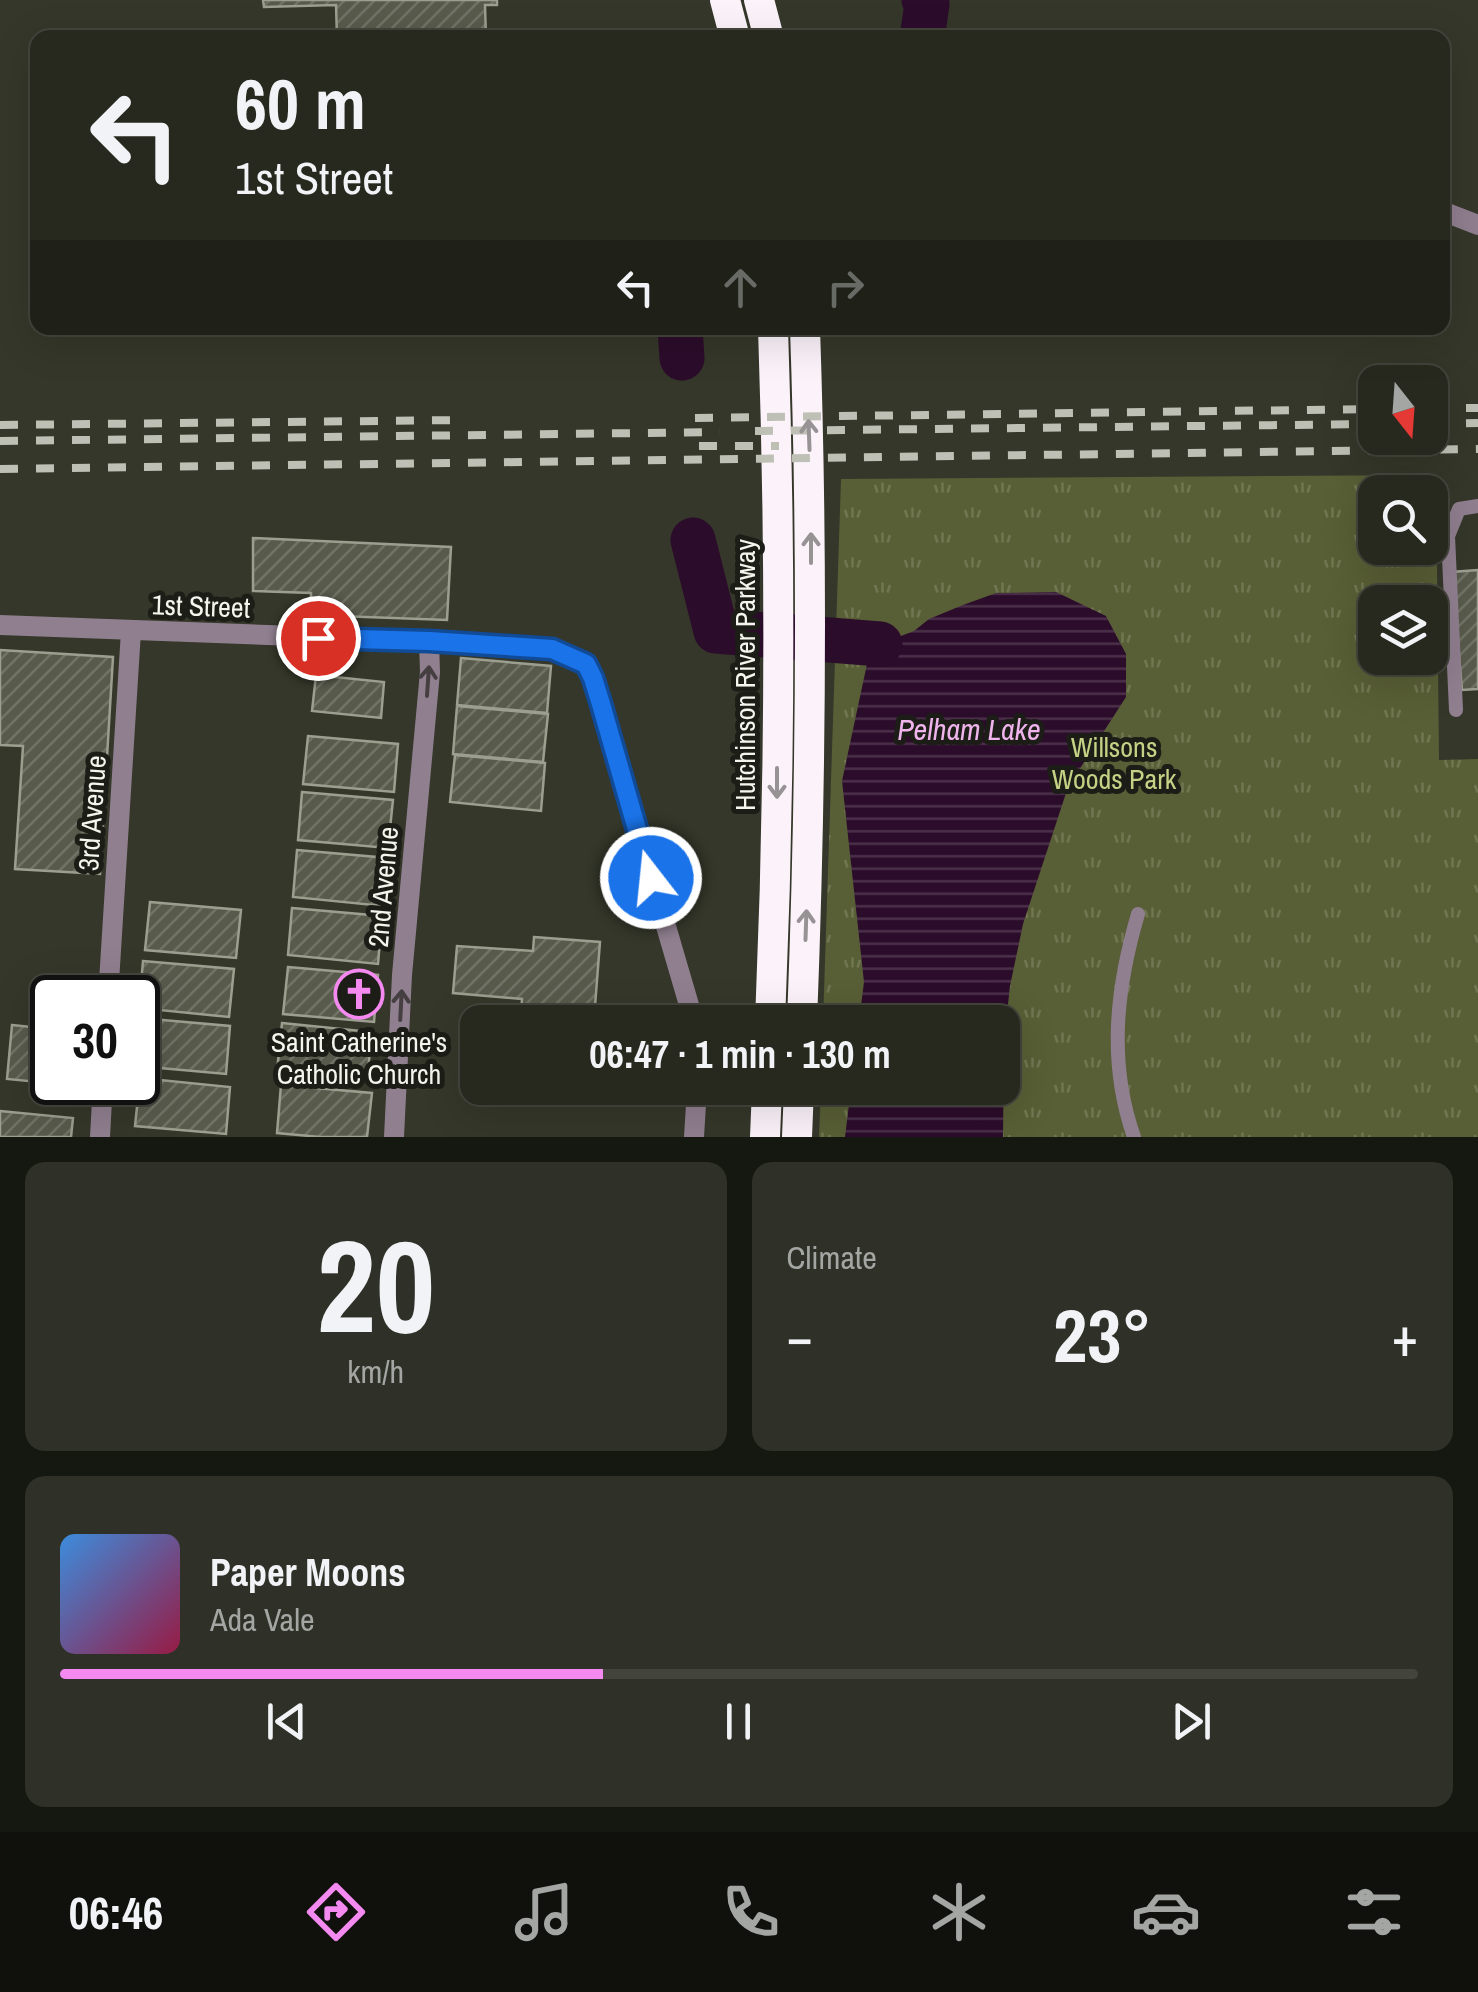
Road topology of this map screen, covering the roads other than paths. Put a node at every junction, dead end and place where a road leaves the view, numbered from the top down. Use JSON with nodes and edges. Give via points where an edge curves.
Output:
{"nodes":[{"id":1,"x":725,"y":0,"type":"edge"},
{"id":2,"x":759,"y":0,"type":"edge"},
{"id":3,"x":733,"y":30,"type":"edge"},
{"id":4,"x":767,"y":30,"type":"edge"},
{"id":5,"x":1450,"y":215,"type":"edge"},
{"id":6,"x":1478,"y":225,"type":"edge"},
{"id":7,"x":774,"y":335,"type":"edge"},
{"id":8,"x":806,"y":335,"type":"edge"},
{"id":9,"x":1478,"y":506,"type":"edge"},
{"id":10,"x":0,"y":624,"type":"edge"},
{"id":11,"x":131,"y":632,"type":"junction"},
{"id":12,"x":429,"y":641,"type":"junction"},
{"id":13,"x":1456,"y":710,"type":"dead end"},
{"id":14,"x":1138,"y":914,"type":"dead end"},
{"id":15,"x":109,"y":975,"type":"edge"},
{"id":16,"x":689,"y":1005,"type":"edge"},
{"id":17,"x":771,"y":1005,"type":"edge"},
{"id":18,"x":803,"y":1005,"type":"edge"},
{"id":19,"x":102,"y":1105,"type":"edge"},
{"id":20,"x":696,"y":1105,"type":"edge"},
{"id":21,"x":766,"y":1105,"type":"edge"},
{"id":22,"x":798,"y":1105,"type":"edge"},
{"id":23,"x":100,"y":1137,"type":"edge"},
{"id":24,"x":394,"y":1137,"type":"edge"},
{"id":25,"x":694,"y":1137,"type":"edge"},
{"id":26,"x":764,"y":1137,"type":"edge"},
{"id":27,"x":796,"y":1137,"type":"edge"},
{"id":28,"x":1134,"y":1137,"type":"edge"}],
"edges":[{"from":1,"to":3,"type":"highway"},
{"from":2,"to":4,"type":"highway"},
{"from":5,"to":6,"type":"street"},
{"from":7,"to":17,"type":"highway","name":"Hutchinson River Parkway","one_way":true,"via":[[778,596]]},
{"from":18,"to":8,"type":"highway","one_way":true,"via":[[811,600]]},
{"from":9,"to":13,"type":"lane","via":[[1459,509],[1448,536]]},
{"from":10,"to":11,"type":"street","name":"1st Street"},
{"from":11,"to":12,"type":"street","name":"1st Street"},
{"from":11,"to":15,"type":"street","name":"3rd Avenue"},
{"from":12,"to":16,"type":"street","name":"1st Street","via":[[552,649],[586,664]]},
{"from":24,"to":12,"type":"street","name":"2nd Avenue","one_way":true},
{"from":14,"to":28,"type":"lane","via":[[1118,1015],[1118,1069]]},
{"from":19,"to":23,"type":"street"},
{"from":20,"to":25,"type":"street"},
{"from":21,"to":26,"type":"highway"},
{"from":22,"to":27,"type":"highway"}]}
